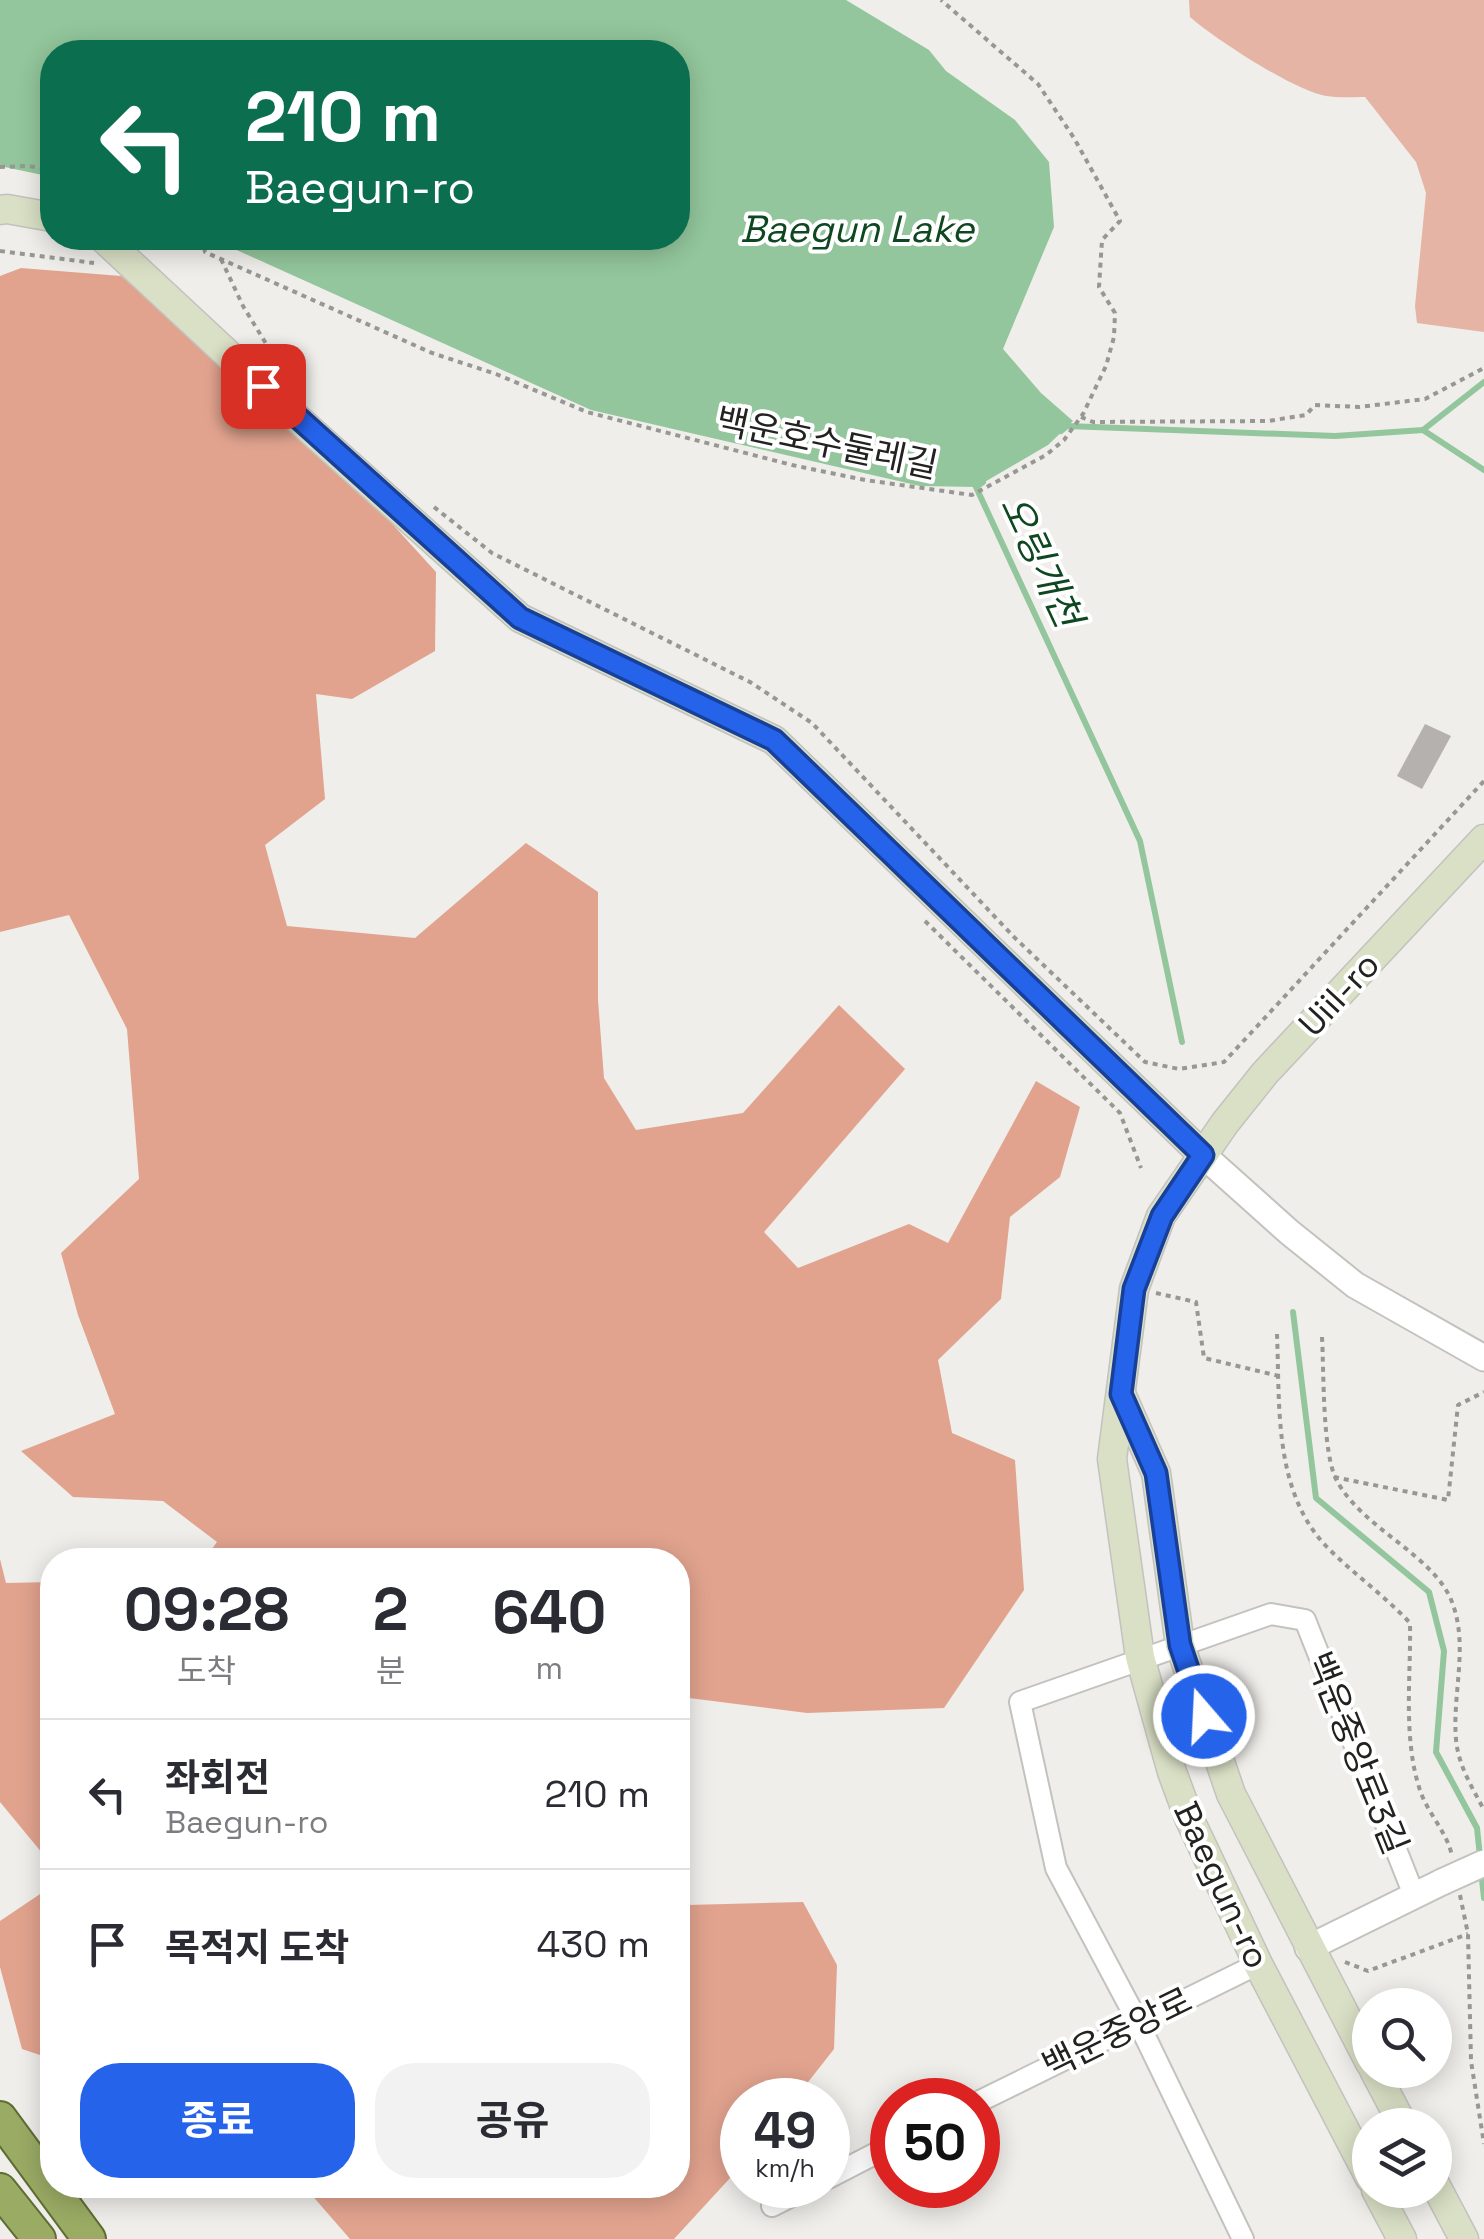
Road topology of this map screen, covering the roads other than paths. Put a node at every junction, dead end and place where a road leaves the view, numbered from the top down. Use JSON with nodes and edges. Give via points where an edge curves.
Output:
{"nodes":[{"id":1,"x":0,"y":210,"type":"edge"},
{"id":2,"x":40,"y":216,"type":"edge"},
{"id":3,"x":116,"y":250,"type":"edge"},
{"id":4,"x":1484,"y":839,"type":"edge"},
{"id":5,"x":1203,"y":1155,"type":"junction"},
{"id":6,"x":1484,"y":1358,"type":"edge"},
{"id":7,"x":1121,"y":1394,"type":"junction"},
{"id":8,"x":1180,"y":1645,"type":"junction"},
{"id":9,"x":1140,"y":1658,"type":"junction"},
{"id":10,"x":1216,"y":1751,"type":"junction"},
{"id":11,"x":1172,"y":1772,"type":"junction"},
{"id":12,"x":1484,"y":1863,"type":"edge"},
{"id":13,"x":1414,"y":1895,"type":"junction"},
{"id":14,"x":1308,"y":1948,"type":"junction"},
{"id":15,"x":1258,"y":1964,"type":"junction"},
{"id":16,"x":1138,"y":2022,"type":"junction"},
{"id":17,"x":1352,"y":2030,"type":"edge"},
{"id":18,"x":1000,"y":2091,"type":"edge"},
{"id":19,"x":0,"y":2118,"type":"edge"},
{"id":20,"x":1352,"y":2144,"type":"edge"},
{"id":21,"x":40,"y":2172,"type":"edge"},
{"id":22,"x":0,"y":2190,"type":"edge"},
{"id":23,"x":59,"y":2198,"type":"edge"},
{"id":24,"x":1386,"y":2208,"type":"edge"},
{"id":25,"x":1448,"y":2208,"type":"edge"},
{"id":26,"x":39,"y":2239,"type":"edge"},
{"id":27,"x":89,"y":2239,"type":"edge"},
{"id":28,"x":1243,"y":2239,"type":"edge"},
{"id":29,"x":1402,"y":2239,"type":"edge"},
{"id":30,"x":1464,"y":2239,"type":"edge"}],
"edges":[{"from":1,"to":2,"type":"main road"},
{"from":3,"to":5,"type":"main road","via":[[520,618],[774,740]]},
{"from":4,"to":5,"type":"main road","name":"Uiil-ro","via":[[1265,1073]]},
{"from":5,"to":6,"type":"street","via":[[1355,1285]]},
{"from":5,"to":7,"type":"main road","name":"Baegun-ro","via":[[1162,1216],[1134,1289]]},
{"from":7,"to":8,"type":"main road","name":"Baegun-ro","via":[[1156,1473]]},
{"from":7,"to":9,"type":"main road","name":"Baegun-ro","via":[[1112,1458]]},
{"from":8,"to":9,"type":"street"},
{"from":8,"to":10,"type":"main road","name":"Baegun-ro"},
{"from":8,"to":13,"type":"street","name":"백운중앙로3길","via":[[1271,1614],[1304,1620]]},
{"from":9,"to":11,"type":"main road","name":"Baegun-ro"},
{"from":9,"to":16,"type":"street","via":[[1020,1702],[1056,1868]]},
{"from":10,"to":11,"type":"main road","via":[[1182,1734],[1174,1741]]},
{"from":10,"to":14,"type":"main road","name":"Baegun-ro"},
{"from":11,"to":15,"type":"main road","name":"Baegun-ro"},
{"from":12,"to":13,"type":"street","bridge":true},
{"from":13,"to":14,"type":"street"},
{"from":14,"to":17,"type":"main road","name":"Baegun-ro"},
{"from":15,"to":16,"type":"street","name":"백운중앙로"},
{"from":15,"to":20,"type":"main road","name":"Baegun-ro"},
{"from":16,"to":18,"type":"street","name":"백운중앙로"},
{"from":16,"to":28,"type":"street"},
{"from":19,"to":21,"type":"highway"},
{"from":22,"to":26,"type":"highway"},
{"from":23,"to":27,"type":"highway"},
{"from":24,"to":29,"type":"main road"},
{"from":25,"to":30,"type":"main road"}]}
